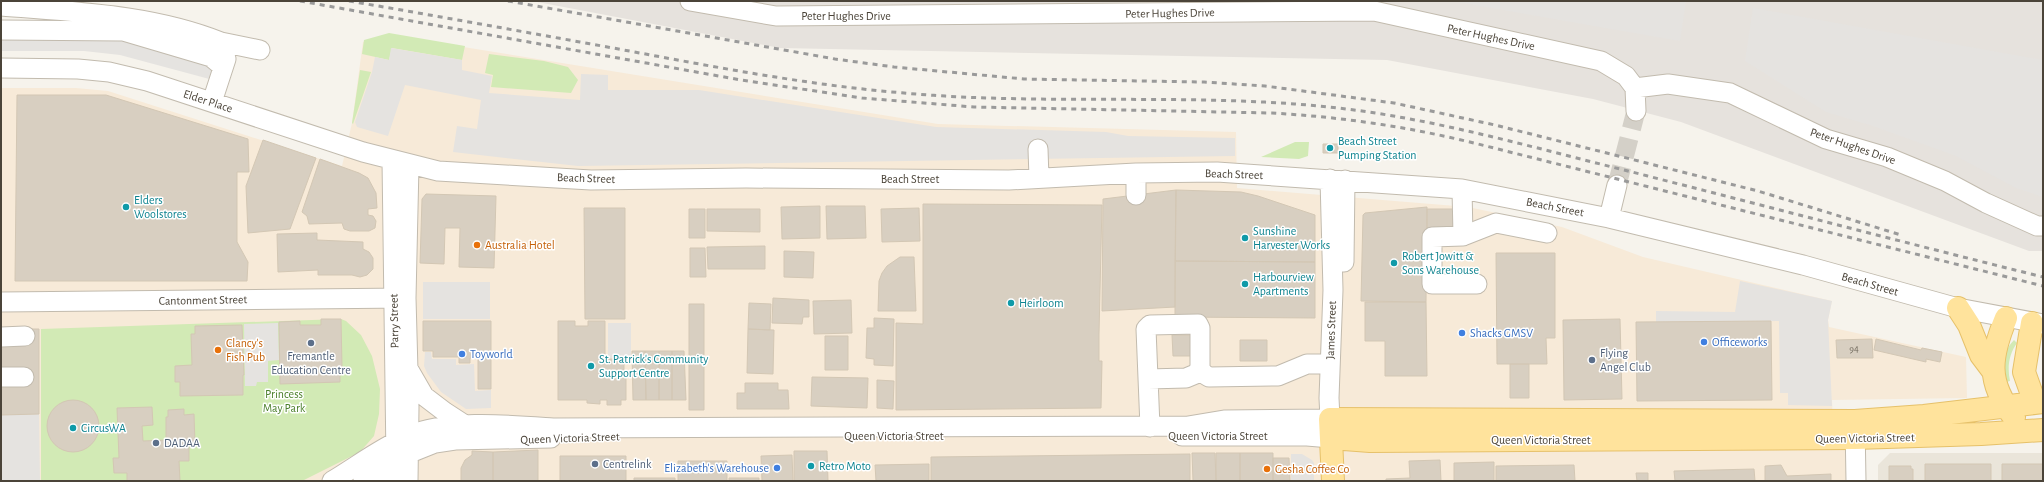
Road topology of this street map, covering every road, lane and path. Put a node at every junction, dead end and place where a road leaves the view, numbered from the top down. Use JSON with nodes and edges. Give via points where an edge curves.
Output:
{"nodes":[{"id":1,"x":690,"y":1,"type":"edge"},
{"id":2,"x":1,"y":6,"type":"edge"},
{"id":3,"x":1,"y":30,"type":"edge"},
{"id":4,"x":221,"y":42,"type":"junction"},
{"id":5,"x":260,"y":50,"type":"dead end"},
{"id":6,"x":223,"y":67,"type":"junction"},
{"id":7,"x":1,"y":68,"type":"edge"},
{"id":8,"x":1635,"y":88,"type":"junction"},
{"id":9,"x":212,"y":102,"type":"junction"},
{"id":10,"x":1636,"y":111,"type":"tunnel mouth"},
{"id":11,"x":1038,"y":148,"type":"dead end"},
{"id":12,"x":400,"y":162,"type":"junction"},
{"id":13,"x":1136,"y":173,"type":"junction"},
{"id":14,"x":1040,"y":178,"type":"junction"},
{"id":15,"x":1337,"y":179,"type":"junction"},
{"id":16,"x":1617,"y":185,"type":"tunnel mouth"},
{"id":17,"x":1462,"y":189,"type":"junction"},
{"id":18,"x":1136,"y":195,"type":"dead end"},
{"id":19,"x":1609,"y":218,"type":"junction"},
{"id":20,"x":2043,"y":226,"type":"edge"},
{"id":21,"x":1547,"y":233,"type":"dead end"},
{"id":22,"x":1463,"y":236,"type":"junction"},
{"id":23,"x":1477,"y":284,"type":"dead end"},
{"id":24,"x":400,"y":298,"type":"junction"},
{"id":25,"x":1,"y":302,"type":"edge"},
{"id":26,"x":1958,"y":308,"type":"junction"},
{"id":27,"x":2006,"y":318,"type":"junction"},
{"id":28,"x":2037,"y":324,"type":"edge"},
{"id":29,"x":25,"y":336,"type":"dead end"},
{"id":30,"x":1,"y":337,"type":"edge"},
{"id":31,"x":1329,"y":364,"type":"junction"},
{"id":32,"x":409,"y":369,"type":"junction"},
{"id":33,"x":1204,"y":371,"type":"junction"},
{"id":34,"x":1993,"y":371,"type":"junction"},
{"id":35,"x":1,"y":377,"type":"edge"},
{"id":36,"x":24,"y":377,"type":"dead end"},
{"id":37,"x":1148,"y":379,"type":"junction"},
{"id":38,"x":2039,"y":403,"type":"edge"},
{"id":39,"x":2005,"y":406,"type":"junction"},
{"id":40,"x":465,"y":425,"type":"junction"},
{"id":41,"x":1150,"y":427,"type":"junction"},
{"id":42,"x":1337,"y":429,"type":"junction"},
{"id":43,"x":1855,"y":430,"type":"junction"},
{"id":44,"x":2034,"y":430,"type":"edge"},
{"id":45,"x":403,"y":448,"type":"junction"},
{"id":46,"x":332,"y":481,"type":"edge"},
{"id":47,"x":363,"y":481,"type":"edge"},
{"id":48,"x":393,"y":481,"type":"edge"},
{"id":49,"x":408,"y":481,"type":"edge"},
{"id":50,"x":1333,"y":481,"type":"edge"},
{"id":51,"x":1345,"y":481,"type":"edge"},
{"id":52,"x":1856,"y":481,"type":"edge"}],
"edges":[{"from":1,"to":8,"type":"street","name":"Peter Hughes Drive","via":[[776,16],[1374,11],[1601,61],[1626,76]]},
{"from":2,"to":4,"type":"street","via":[[126,16]]},
{"from":3,"to":6,"type":"street","via":[[123,30],[211,57]]},
{"from":4,"to":5,"type":"street"},
{"from":4,"to":6,"type":"street","via":[[226,59]]},
{"from":6,"to":9,"type":"street"},
{"from":7,"to":9,"type":"street","name":"Elder Place","via":[[109,72]]},
{"from":8,"to":10,"type":"street"},
{"from":8,"to":20,"type":"street","name":"Peter Hughes Drive","via":[[1668,84],[1730,93],[1826,139],[1887,157],[1945,181],[2037,226]]},
{"from":9,"to":12,"type":"street","name":"Elder Place","via":[[330,142]]},
{"from":11,"to":14,"type":"street"},
{"from":12,"to":14,"type":"street","name":"Beach Street","via":[[438,171],[591,180]]},
{"from":12,"to":24,"type":"street","name":"Parry Street"},
{"from":13,"to":14,"type":"street","name":"Beach Street"},
{"from":13,"to":15,"type":"street","name":"Beach Street","via":[[1217,172]]},
{"from":13,"to":18,"type":"street"},
{"from":15,"to":17,"type":"street","name":"Beach Street"},
{"from":15,"to":31,"type":"street","name":"James Street"},
{"from":15,"to":42,"type":"street","name":"James Street","via":[[1341,364]]},
{"from":16,"to":19,"type":"street"},
{"from":17,"to":19,"type":"street","name":"Beach Street"},
{"from":17,"to":22,"type":"street"},
{"from":19,"to":26,"type":"street","name":"Beach Street","via":[[1802,264]]},
{"from":21,"to":22,"type":"street","via":[[1496,223]]},
{"from":22,"to":23,"type":"street","via":[[1432,237],[1432,284]]},
{"from":24,"to":25,"type":"street","name":"Cantonment Street"},
{"from":24,"to":32,"type":"street","name":"Parry Street"},
{"from":24,"to":45,"type":"street","name":"Parry Street"},
{"from":26,"to":27,"type":"street","name":"Beach Street"},
{"from":26,"to":34,"type":"main road","via":[[1969,324],[1981,355]]},
{"from":27,"to":28,"type":"street","name":"Beach Street"},
{"from":27,"to":34,"type":"main road","via":[[1993,356]]},
{"from":28,"to":38,"type":"main road","via":[[2024,372]]},
{"from":29,"to":30,"type":"street"},
{"from":31,"to":33,"type":"street","via":[[1307,364],[1282,375]]},
{"from":31,"to":42,"type":"street","name":"James Street"},
{"from":32,"to":40,"type":"street","via":[[424,396]]},
{"from":32,"to":45,"type":"street","name":"Parry Street"},
{"from":33,"to":37,"type":"street","via":[[1186,378]]},
{"from":33,"to":37,"type":"street","via":[[1198,324],[1152,324],[1146,329]]},
{"from":34,"to":39,"type":"main road","via":[[1997,389]]},
{"from":35,"to":36,"type":"street"},
{"from":37,"to":41,"type":"street"},
{"from":38,"to":39,"type":"main road","name":"Queen Victoria Street"},
{"from":39,"to":43,"type":"main road","name":"Queen Victoria Street","via":[[1924,416]]},
{"from":39,"to":44,"type":"main road"},
{"from":40,"to":41,"type":"street","name":"Queen Victoria Street","via":[[553,428]]},
{"from":40,"to":45,"type":"street","name":"Queen Victoria Street","via":[[431,428]]},
{"from":41,"to":42,"type":"street","name":"Queen Victoria Street","via":[[1188,426],[1224,420]]},
{"from":42,"to":43,"type":"main road","name":"Queen Victoria Street","via":[[1370,441]]},
{"from":42,"to":45,"type":"street","name":"Queen Victoria Street","via":[[1307,436],[580,436],[455,440]]},
{"from":42,"to":50,"type":"main road","name":"James Street"},
{"from":42,"to":51,"type":"main road","name":"James Street"},
{"from":43,"to":44,"type":"main road","name":"Queen Victoria Street","via":[[1981,434]]},
{"from":43,"to":52,"type":"street"},
{"from":45,"to":46,"type":"street"},
{"from":45,"to":47,"type":"street"},
{"from":45,"to":48,"type":"street","name":"Parry Street"},
{"from":45,"to":49,"type":"street","name":"Parry Street"}]}
